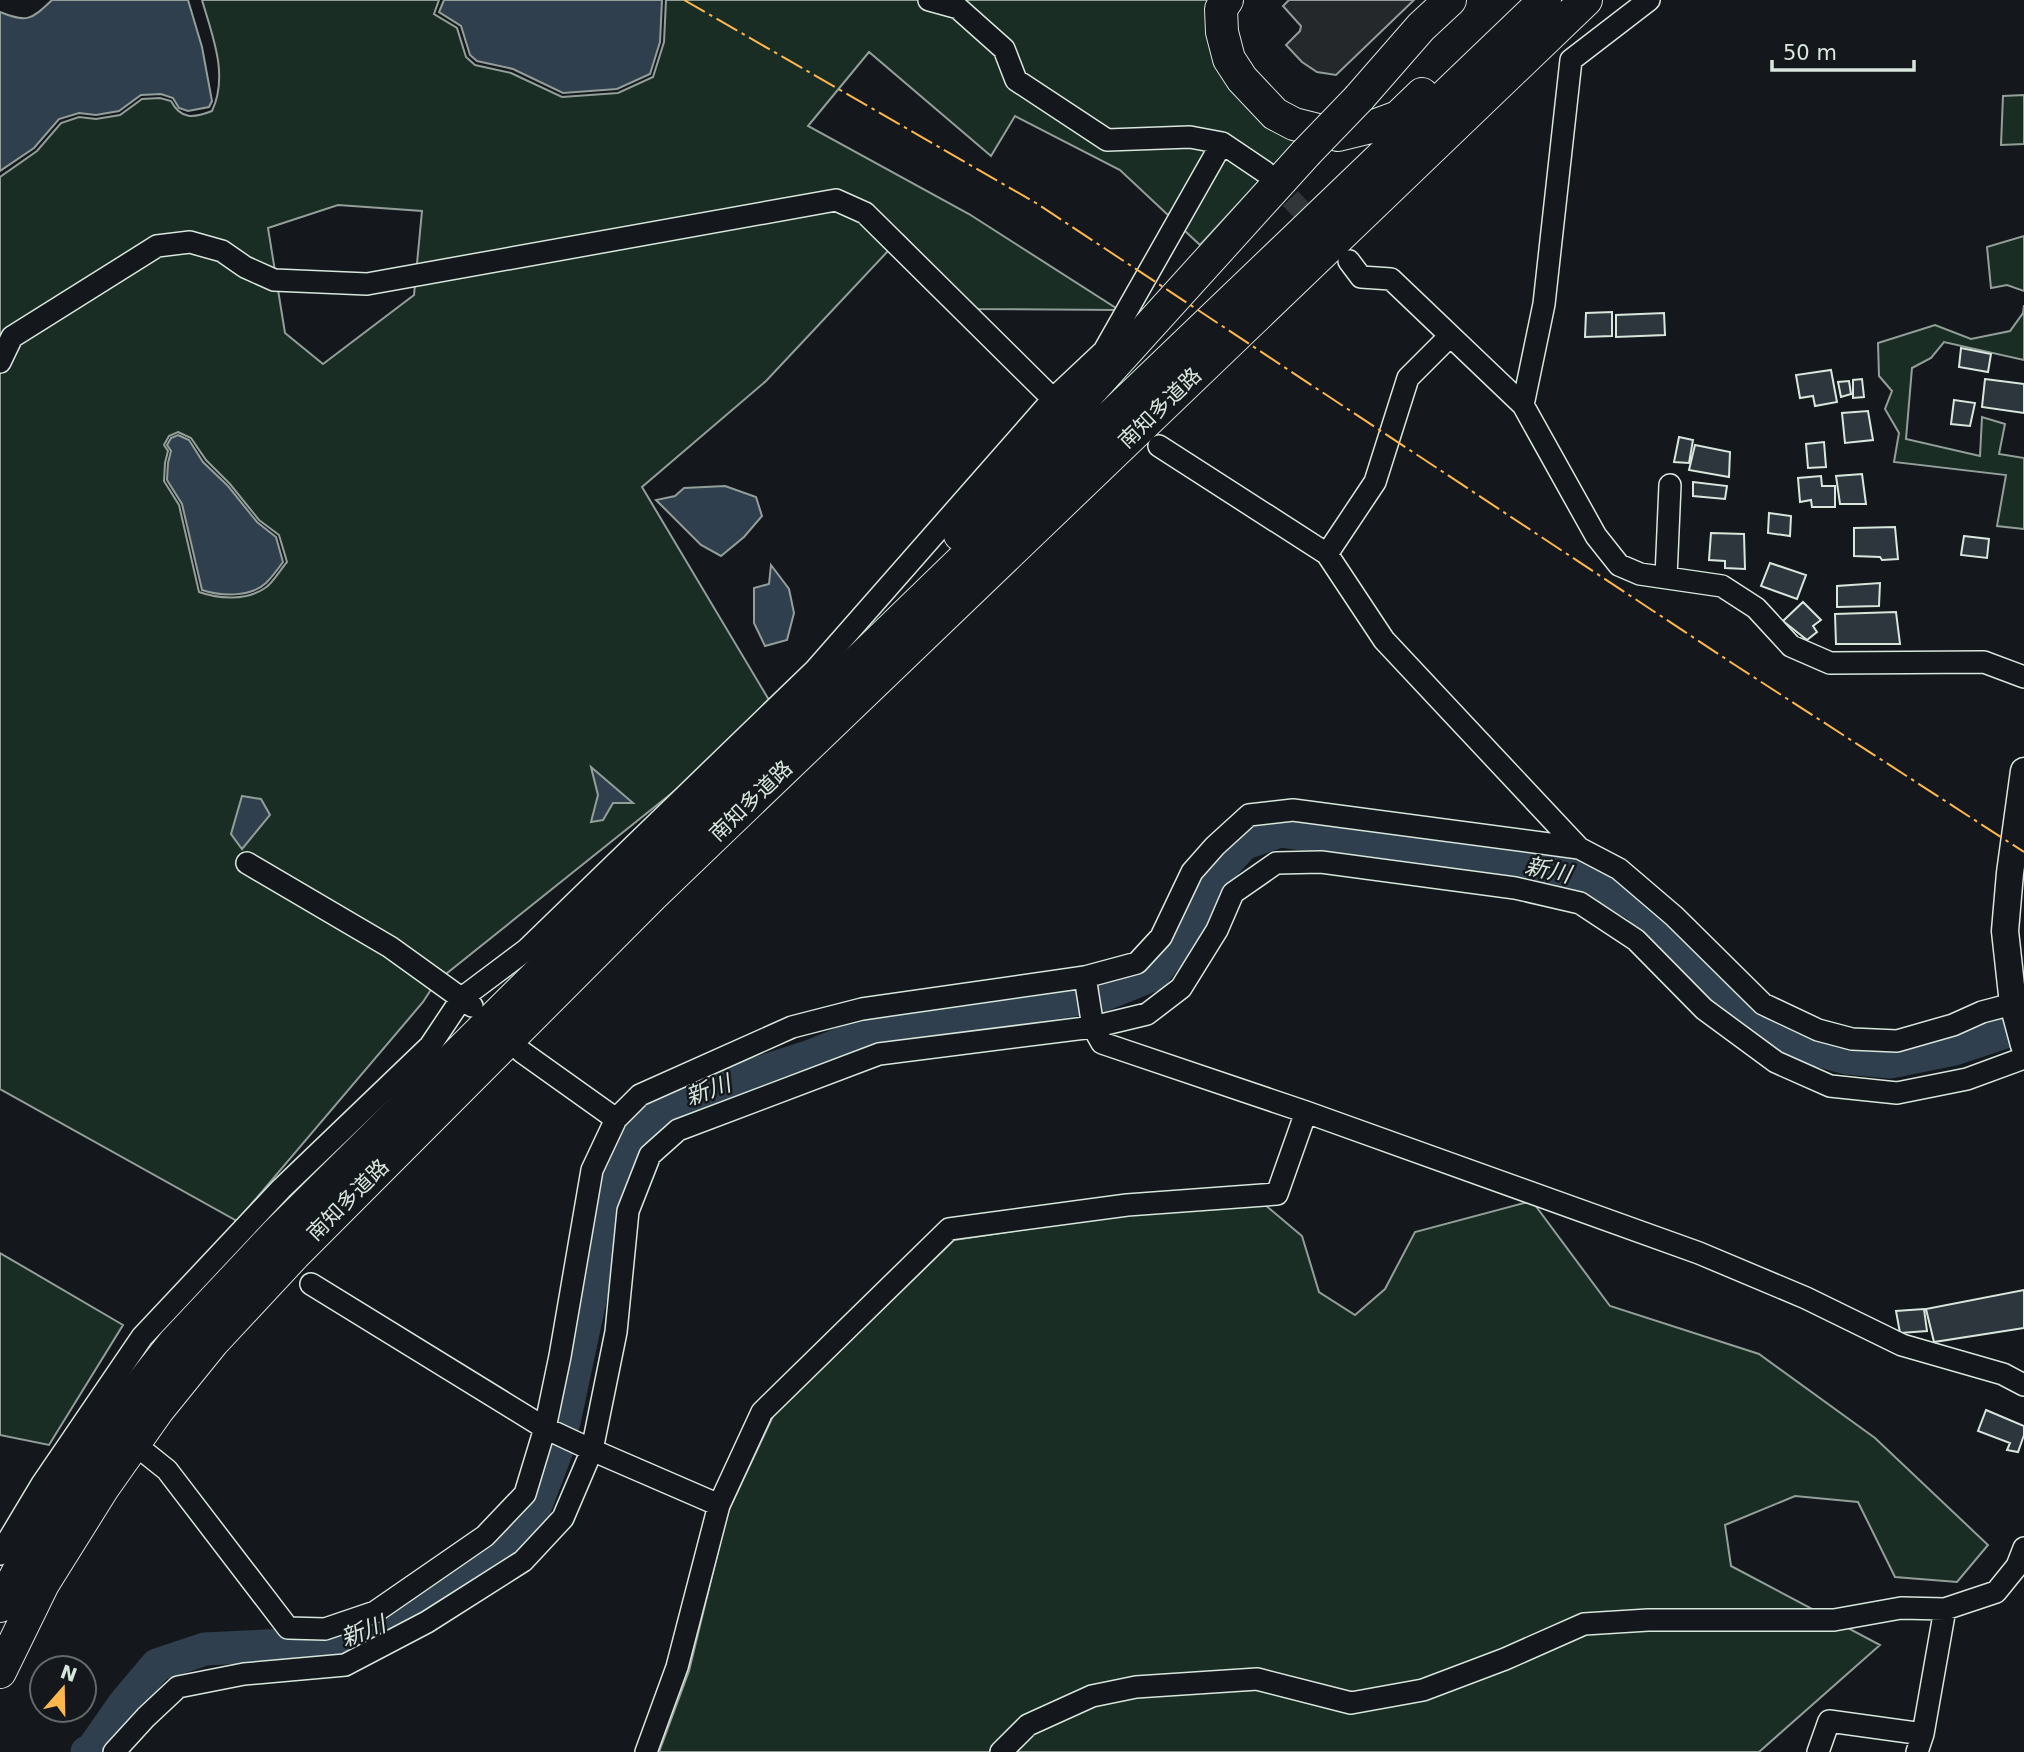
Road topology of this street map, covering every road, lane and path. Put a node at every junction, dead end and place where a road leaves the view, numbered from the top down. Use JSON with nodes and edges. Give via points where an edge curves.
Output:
{"nodes":[{"id":1,"x":929,"y":0,"type":"edge"},
{"id":2,"x":1227,"y":0,"type":"edge"},
{"id":3,"x":1450,"y":0,"type":"edge"},
{"id":4,"x":1525,"y":0,"type":"edge"},
{"id":5,"x":1545,"y":0,"type":"edge"},
{"id":6,"x":1586,"y":0,"type":"edge"},
{"id":7,"x":1649,"y":0,"type":"edge"},
{"id":8,"x":1222,"y":143,"type":"junction"},
{"id":9,"x":1265,"y":172,"type":"tunnel mouth"},
{"id":10,"x":1349,"y":261,"type":"dead end"},
{"id":11,"x":1450,"y":336,"type":"junction"},
{"id":12,"x":0,"y":362,"type":"edge"},
{"id":13,"x":1053,"y":398,"type":"junction"},
{"id":14,"x":1523,"y":405,"type":"junction"},
{"id":15,"x":1159,"y":446,"type":"dead end"},
{"id":16,"x":1670,"y":485,"type":"dead end"},
{"id":17,"x":1327,"y":554,"type":"junction"},
{"id":18,"x":1666,"y":577,"type":"junction"},
{"id":19,"x":850,"y":671,"type":"junction"},
{"id":20,"x":2024,"y":677,"type":"edge"},
{"id":21,"x":2024,"y":771,"type":"edge"},
{"id":22,"x":1579,"y":848,"type":"junction"},
{"id":23,"x":247,"y":863,"type":"dead end"},
{"id":24,"x":1085,"y":977,"type":"junction"},
{"id":25,"x":467,"y":1002,"type":"junction"},
{"id":26,"x":2019,"y":1003,"type":"edge"},
{"id":27,"x":1093,"y":1027,"type":"junction"},
{"id":28,"x":2024,"y":1045,"type":"edge"},
{"id":29,"x":522,"y":1052,"type":"dead end"},
{"id":30,"x":2024,"y":1058,"type":"edge"},
{"id":31,"x":1306,"y":1112,"type":"junction"},
{"id":32,"x":616,"y":1119,"type":"junction"},
{"id":33,"x":311,"y":1284,"type":"dead end"},
{"id":34,"x":2024,"y":1385,"type":"edge"},
{"id":35,"x":545,"y":1427,"type":"junction"},
{"id":36,"x":592,"y":1451,"type":"junction"},
{"id":37,"x":147,"y":1454,"type":"dead end"},
{"id":38,"x":719,"y":1505,"type":"junction"},
{"id":39,"x":2024,"y":1548,"type":"edge"},
{"id":40,"x":0,"y":1554,"type":"edge"},
{"id":41,"x":0,"y":1606,"type":"edge"},
{"id":42,"x":1945,"y":1609,"type":"junction"},
{"id":43,"x":0,"y":1672,"type":"edge"},
{"id":44,"x":1920,"y":1743,"type":"edge"},
{"id":45,"x":114,"y":1752,"type":"edge"},
{"id":46,"x":646,"y":1752,"type":"edge"},
{"id":47,"x":1001,"y":1752,"type":"edge"},
{"id":48,"x":1818,"y":1752,"type":"edge"}],
"edges":[{"from":1,"to":8,"type":"street","via":[[958,8],[1004,49],[1016,80],[1107,141],[1190,137]]},
{"from":2,"to":4,"type":"highway","via":[[1221,9],[1222,32],[1229,59],[1242,79],[1275,114],[1338,135],[1398,117]]},
{"from":3,"to":19,"type":"highway","bridge":true,"via":[[912,586],[854,653]]},
{"from":5,"to":19,"type":"highway","name":"南知多道路"},
{"from":6,"to":43,"type":"highway","name":"南知多道路","via":[[653,895],[294,1255],[214,1342],[103,1488],[43,1584]]},
{"from":7,"to":14,"type":"street","via":[[1571,60],[1544,304]]},
{"from":8,"to":9,"type":"street"},
{"from":8,"to":13,"type":"street","via":[[1104,351]]},
{"from":10,"to":11,"type":"street","via":[[1361,277],[1391,279]]},
{"from":11,"to":14,"type":"street"},
{"from":11,"to":17,"type":"street","via":[[1408,378],[1375,482]]},
{"from":12,"to":13,"type":"street","via":[[12,337],[157,246],[190,242],[222,251],[274,280],[367,284],[836,200],[865,213]]},
{"from":13,"to":25,"type":"street","via":[[816,669]]},
{"from":14,"to":18,"type":"street","via":[[1596,536],[1619,565],[1640,574]]},
{"from":15,"to":17,"type":"street"},
{"from":16,"to":18,"type":"street"},
{"from":17,"to":22,"type":"street","via":[[1384,640]]},
{"from":18,"to":20,"type":"street","via":[[1722,586],[1756,608],[1791,646],[1830,663],[1984,662]]},
{"from":19,"to":41,"type":"highway","name":"南知多道路","via":[[287,1223],[174,1343],[75,1477]]},
{"from":21,"to":26,"type":"main road","via":[[2005,931]]},
{"from":22,"to":24,"type":"street","via":[[1293,810],[1249,815],[1192,873],[1161,937],[1137,963]]},
{"from":22,"to":26,"type":"street","via":[[1619,869],[1656,900],[1763,1004],[1818,1030],[1852,1039],[1898,1041]]},
{"from":23,"to":25,"type":"street","via":[[390,947]]},
{"from":24,"to":27,"type":"street"},
{"from":24,"to":32,"type":"street","via":[[862,1009],[792,1027],[640,1096]]},
{"from":25,"to":40,"type":"street","via":[[142,1337]]},
{"from":26,"to":28,"type":"main road"},
{"from":27,"to":30,"type":"street","via":[[1147,1014],[1181,988],[1217,930],[1233,893],[1276,863],[1321,862],[1515,888],[1580,903],[1636,940],[1704,1009],[1776,1062],[1830,1086],[1897,1093],[1967,1079]]},
{"from":27,"to":31,"type":"street","via":[[1102,1043]]},
{"from":27,"to":36,"type":"street","via":[[879,1054],[678,1130],[650,1155],[628,1211],[616,1332]]},
{"from":29,"to":32,"type":"street"},
{"from":31,"to":34,"type":"street","via":[[1699,1253],[1902,1345],[2003,1374]]},
{"from":31,"to":38,"type":"street","via":[[1278,1194],[1127,1205],[949,1229],[762,1412]]},
{"from":32,"to":35,"type":"street","via":[[592,1170]]},
{"from":33,"to":35,"type":"street"},
{"from":35,"to":36,"type":"street"},
{"from":35,"to":37,"type":"street","via":[[525,1494],[485,1535],[375,1612],[326,1629],[288,1628],[167,1469]]},
{"from":36,"to":38,"type":"street"},
{"from":36,"to":45,"type":"street","via":[[564,1518],[523,1560],[427,1622],[345,1665],[244,1674],[178,1687]]},
{"from":38,"to":46,"type":"street","via":[[677,1667]]},
{"from":39,"to":42,"type":"street","via":[[2017,1566],[1996,1592]]},
{"from":42,"to":44,"type":"street"},
{"from":42,"to":47,"type":"street","via":[[1901,1608],[1833,1620],[1584,1624],[1423,1690],[1350,1703],[1257,1679],[1136,1687],[1092,1696],[1028,1726]]},
{"from":44,"to":48,"type":"street","via":[[1829,1721]]}]}
